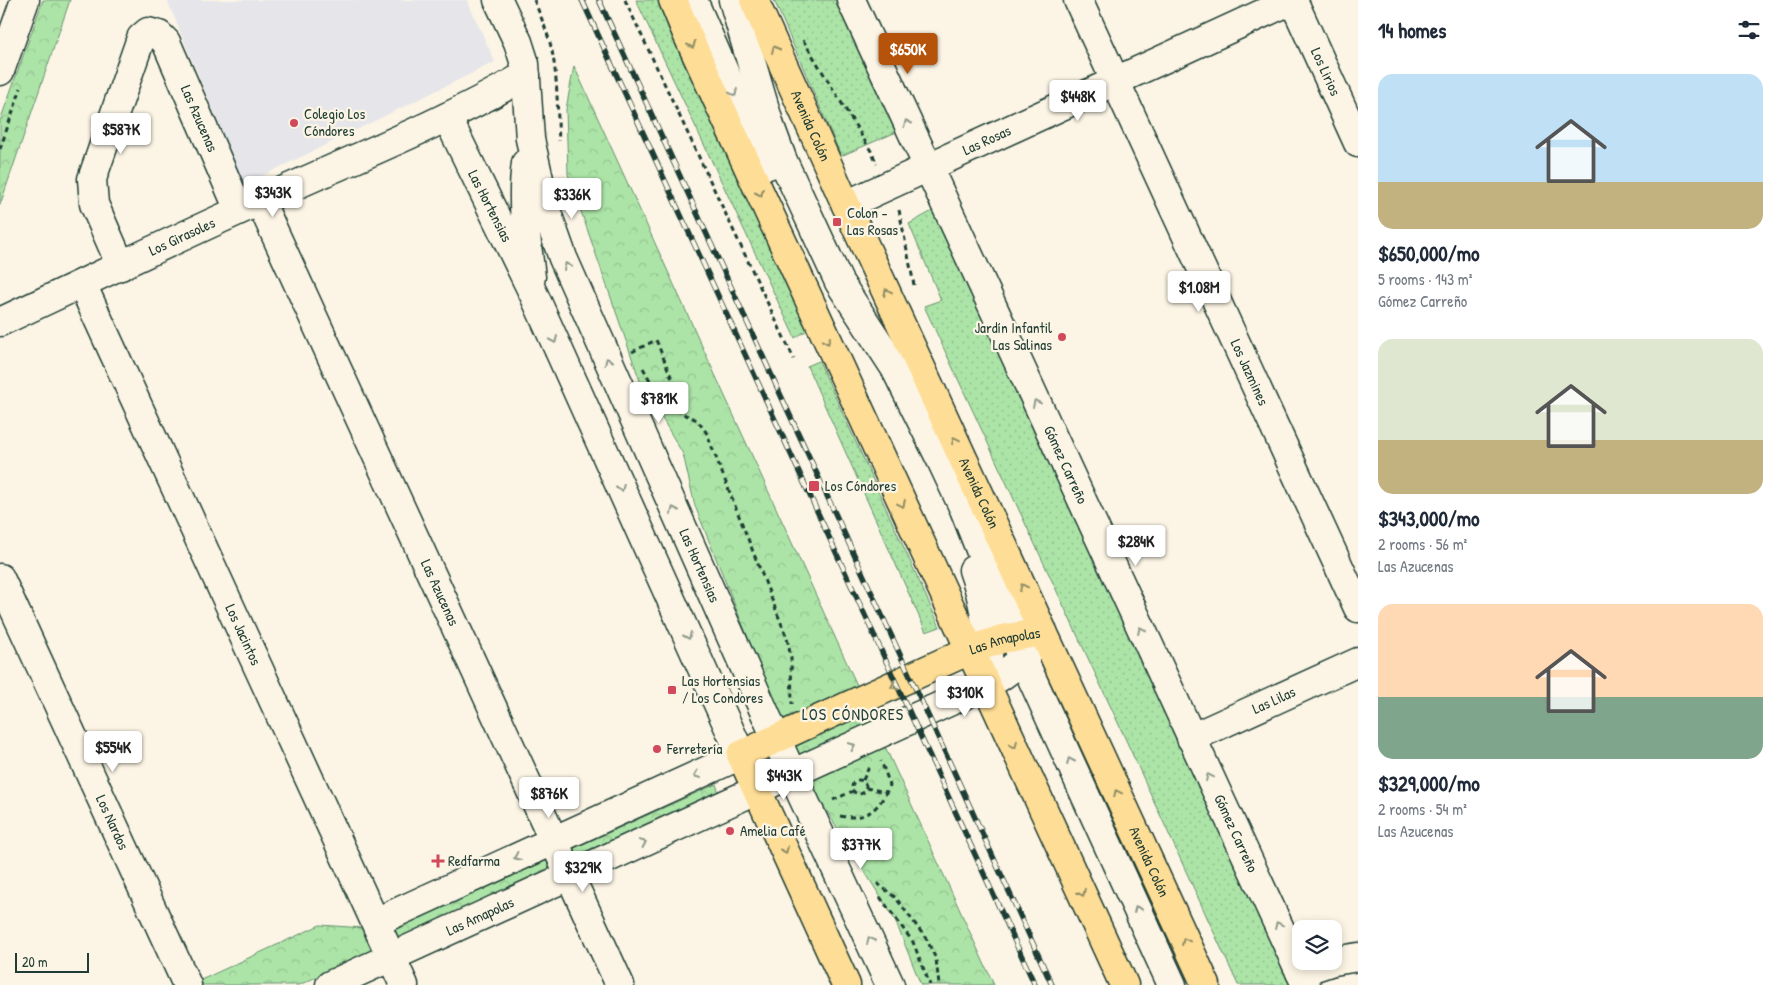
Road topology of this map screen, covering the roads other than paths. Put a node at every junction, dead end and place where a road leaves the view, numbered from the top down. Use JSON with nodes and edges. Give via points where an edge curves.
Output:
{"nodes":[{"id":1,"x":25,"y":0,"type":"edge"},
{"id":2,"x":498,"y":0,"type":"edge"},
{"id":3,"x":673,"y":0,"type":"edge"},
{"id":4,"x":693,"y":0,"type":"edge"},
{"id":5,"x":733,"y":0,"type":"edge"},
{"id":6,"x":754,"y":0,"type":"edge"},
{"id":7,"x":851,"y":0,"type":"edge"},
{"id":8,"x":1078,"y":0,"type":"edge"},
{"id":9,"x":1292,"y":0,"type":"edge"},
{"id":10,"x":0,"y":71,"type":"edge"},
{"id":11,"x":526,"y":75,"type":"junction"},
{"id":12,"x":1115,"y":81,"type":"junction"},
{"id":13,"x":447,"y":117,"type":"junction"},
{"id":14,"x":530,"y":139,"type":"junction"},
{"id":15,"x":1358,"y":143,"type":"edge"},
{"id":16,"x":927,"y":167,"type":"junction"},
{"id":17,"x":846,"y":205,"type":"junction"},
{"id":18,"x":250,"y":206,"type":"junction"},
{"id":19,"x":121,"y":266,"type":"junction"},
{"id":20,"x":82,"y":284,"type":"junction"},
{"id":21,"x":534,"y":295,"type":"junction"},
{"id":22,"x":0,"y":322,"type":"edge"},
{"id":23,"x":0,"y":578,"type":"edge"},
{"id":24,"x":1358,"y":608,"type":"edge"},
{"id":25,"x":1043,"y":632,"type":"junction"},
{"id":26,"x":979,"y":647,"type":"junction"},
{"id":27,"x":1019,"y":648,"type":"junction"},
{"id":28,"x":1358,"y":662,"type":"edge"},
{"id":29,"x":986,"y":685,"type":"junction"},
{"id":30,"x":786,"y":735,"type":"junction"},
{"id":31,"x":1191,"y":738,"type":"junction"},
{"id":32,"x":742,"y":755,"type":"junction"},
{"id":33,"x":792,"y":774,"type":"junction"},
{"id":34,"x":757,"y":790,"type":"junction"},
{"id":35,"x":555,"y":840,"type":"junction"},
{"id":36,"x":570,"y":876,"type":"junction"},
{"id":37,"x":376,"y":922,"type":"junction"},
{"id":38,"x":391,"y":957,"type":"junction"},
{"id":39,"x":1358,"y":957,"type":"edge"},
{"id":40,"x":1342,"y":960,"type":"edge"},
{"id":41,"x":1317,"y":970,"type":"edge"},
{"id":42,"x":1303,"y":978,"type":"edge"},
{"id":43,"x":187,"y":985,"type":"edge"},
{"id":44,"x":330,"y":985,"type":"edge"},
{"id":45,"x":404,"y":985,"type":"edge"},
{"id":46,"x":620,"y":985,"type":"edge"},
{"id":47,"x":846,"y":985,"type":"edge"},
{"id":48,"x":890,"y":985,"type":"edge"},
{"id":49,"x":1124,"y":985,"type":"edge"},
{"id":50,"x":1172,"y":985,"type":"edge"},
{"id":51,"x":1206,"y":985,"type":"edge"}],
"edges":[{"from":1,"to":10,"type":"street"},
{"from":2,"to":11,"type":"street","name":"Las Hortensias","via":[[522,52]]},
{"from":3,"to":26,"type":"main road","one_way":true,"via":[[833,354]]},
{"from":4,"to":26,"type":"street","one_way":true,"via":[[825,286],[893,391],[951,510],[976,577]]},
{"from":5,"to":27,"type":"street","via":[[770,126],[784,161],[839,282],[895,368],[920,416],[964,509]]},
{"from":17,"to":6,"type":"main road","name":"Avenida Colón","one_way":true},
{"from":16,"to":7,"type":"street","name":"Gómez Carreño","one_way":true},
{"from":8,"to":12,"type":"street","name":"Los Jazmines"},
{"from":9,"to":12,"type":"street","name":"Las Rosas"},
{"from":9,"to":15,"type":"street","name":"Los Lirios"},
{"from":11,"to":13,"type":"street","name":"Los Girasoles"},
{"from":11,"to":14,"type":"street","name":"Las Hortensias"},
{"from":12,"to":16,"type":"street","name":"Las Rosas"},
{"from":12,"to":24,"type":"street","name":"Los Jazmines"},
{"from":13,"to":18,"type":"street","name":"Los Girasoles"},
{"from":13,"to":21,"type":"street","name":"Las Hortensias"},
{"from":14,"to":21,"type":"street","name":"Las Hortensias","via":[[524,193]]},
{"from":30,"to":14,"type":"street","name":"Las Hortensias","one_way":true,"via":[[563,258],[546,210]]},
{"from":16,"to":17,"type":"street","name":"Las Rosas"},
{"from":31,"to":16,"type":"street","name":"Gómez Carreño","one_way":true},
{"from":25,"to":17,"type":"main road","name":"Avenida Colón","one_way":true},
{"from":18,"to":19,"type":"street","name":"Los Girasoles"},
{"from":18,"to":19,"type":"street","name":"Las Azucenas","via":[[166,42],[148,32],[141,38],[92,179],[94,204]]},
{"from":18,"to":35,"type":"street","name":"Las Azucenas"},
{"from":19,"to":20,"type":"street","name":"Los Girasoles"},
{"from":20,"to":22,"type":"street","name":"Los Girasoles"},
{"from":20,"to":37,"type":"street","name":"Los Jacintos"},
{"from":21,"to":32,"type":"street","name":"Las Hortensias","one_way":true},
{"from":23,"to":43,"type":"street","name":"Los Nardos"},
{"from":25,"to":27,"type":"main road","name":"Las Amapolas"},
{"from":51,"to":25,"type":"main road","name":"Avenida Colón","one_way":true},
{"from":26,"to":27,"type":"main road","name":"Las Amapolas"},
{"from":26,"to":29,"type":"main road"},
{"from":26,"to":30,"type":"main road","name":"Las Amapolas","one_way":true},
{"from":27,"to":29,"type":"street","name":"Las Amapolas","via":[[1002,677]]},
{"from":50,"to":27,"type":"street","one_way":true},
{"from":28,"to":31,"type":"street","name":"Las Lilas"},
{"from":33,"to":29,"type":"street","name":"Las Amapolas","one_way":true},
{"from":29,"to":49,"type":"main road","one_way":true},
{"from":30,"to":32,"type":"main road","name":"Las Amapolas"},
{"from":30,"to":33,"type":"street","name":"Las Hortensias"},
{"from":42,"to":31,"type":"street","name":"Gómez Carreño","one_way":true},
{"from":32,"to":34,"type":"main road","name":"Las Hortensias"},
{"from":32,"to":35,"type":"street","name":"Las Amapolas","one_way":true},
{"from":33,"to":34,"type":"street","name":"Las Amapolas"},
{"from":48,"to":33,"type":"street","name":"Las Hortensias","one_way":true},
{"from":36,"to":34,"type":"street","name":"Las Amapolas","one_way":true},
{"from":34,"to":47,"type":"main road","name":"Las Hortensias","one_way":true},
{"from":35,"to":36,"type":"street","name":"Las Azucenas"},
{"from":35,"to":37,"type":"street","name":"Las Amapolas","one_way":true},
{"from":36,"to":38,"type":"street","name":"Las Amapolas"},
{"from":36,"to":46,"type":"street","name":"Las Azucenas"},
{"from":37,"to":38,"type":"street","name":"Los Jacintos"},
{"from":38,"to":44,"type":"street","name":"Las Amapolas"},
{"from":38,"to":45,"type":"street","name":"Los Jacintos"},
{"from":39,"to":40,"type":"street"},
{"from":41,"to":42,"type":"street"}]}
